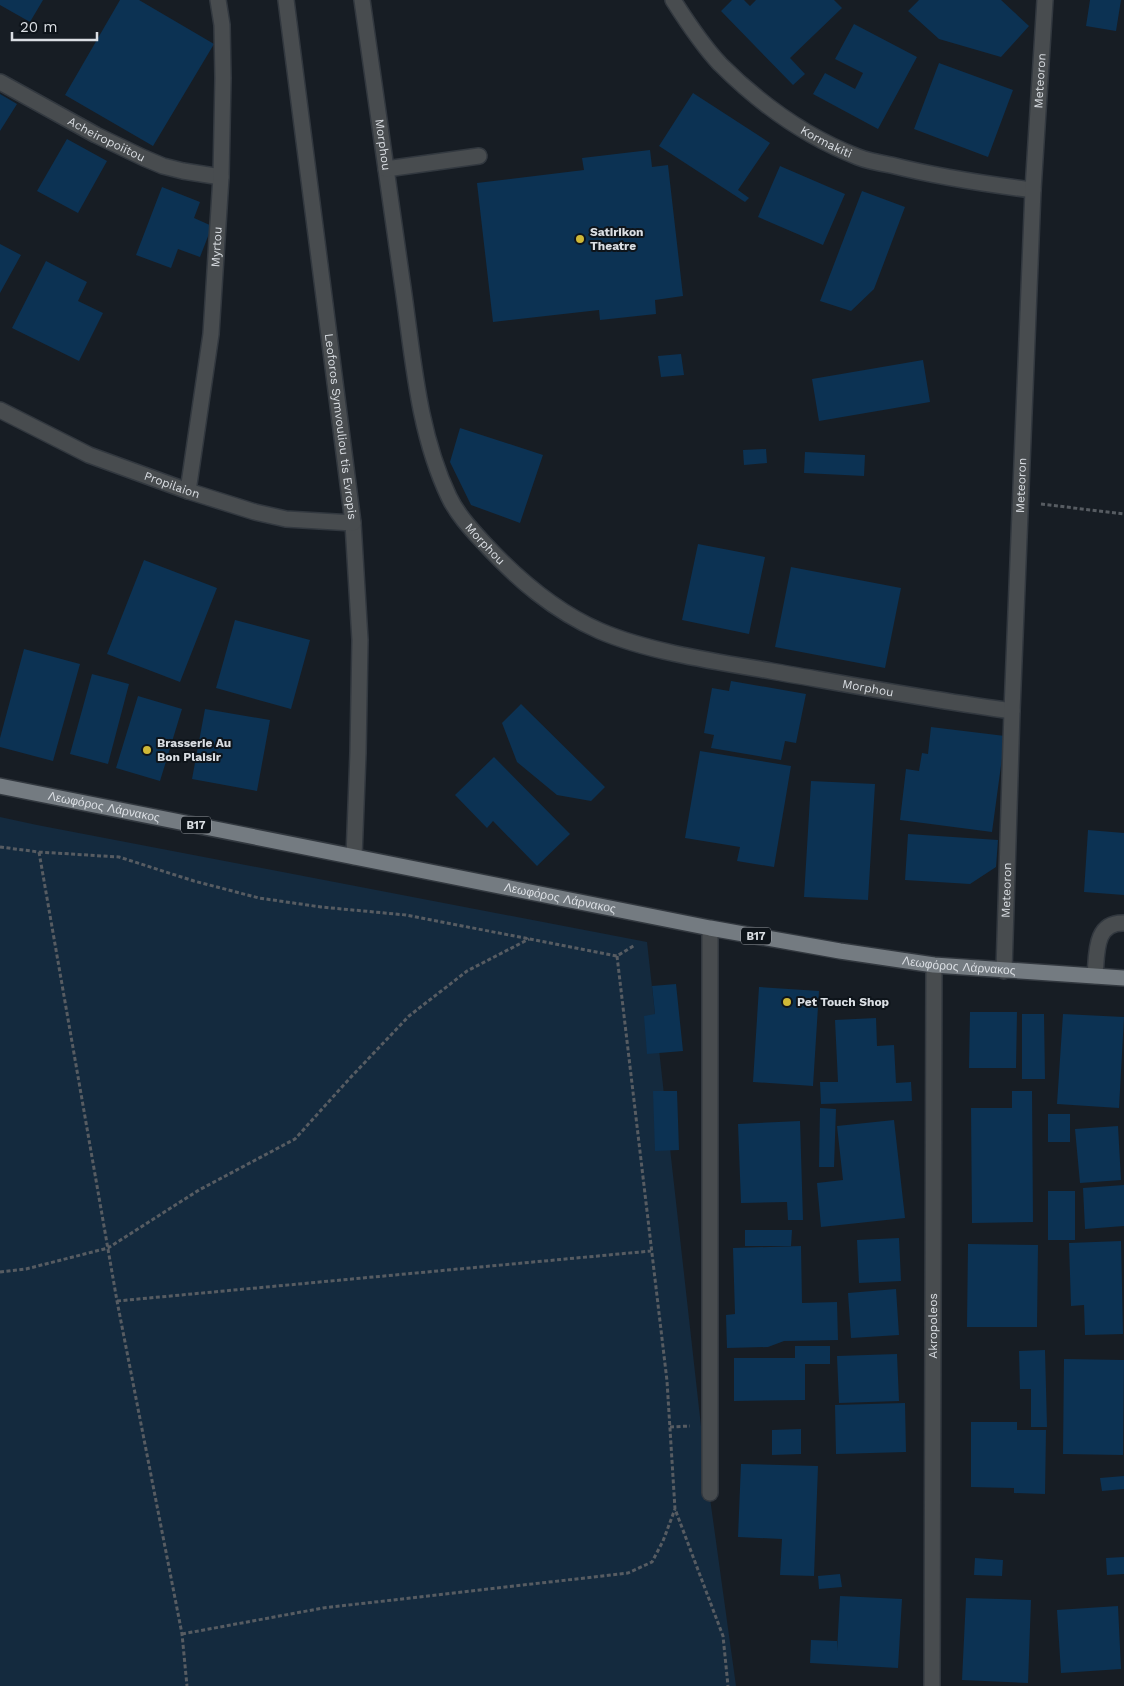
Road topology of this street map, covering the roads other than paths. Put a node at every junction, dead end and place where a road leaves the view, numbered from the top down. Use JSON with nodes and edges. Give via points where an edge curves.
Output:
{"nodes":[{"id":1,"x":218,"y":0,"type":"edge"},
{"id":2,"x":286,"y":0,"type":"edge"},
{"id":3,"x":362,"y":0,"type":"edge"},
{"id":4,"x":673,"y":0,"type":"edge"},
{"id":5,"x":1045,"y":0,"type":"edge"},
{"id":6,"x":0,"y":82,"type":"edge"},
{"id":7,"x":479,"y":156,"type":"dead end"},
{"id":8,"x":386,"y":169,"type":"junction"},
{"id":9,"x":221,"y":177,"type":"junction"},
{"id":10,"x":1033,"y":190,"type":"junction"},
{"id":11,"x":0,"y":410,"type":"edge"},
{"id":12,"x":188,"y":491,"type":"junction"},
{"id":13,"x":353,"y":523,"type":"junction"},
{"id":14,"x":1012,"y":711,"type":"junction"},
{"id":15,"x":0,"y":786,"type":"edge"},
{"id":16,"x":354,"y":856,"type":"junction"},
{"id":17,"x":1124,"y":923,"type":"edge"},
{"id":18,"x":710,"y":928,"type":"junction"},
{"id":19,"x":934,"y":965,"type":"junction"},
{"id":20,"x":1004,"y":971,"type":"junction"},
{"id":21,"x":1095,"y":976,"type":"junction"},
{"id":22,"x":1124,"y":978,"type":"edge"},
{"id":23,"x":710,"y":1493,"type":"dead end"},
{"id":24,"x":932,"y":1686,"type":"edge"}],
"edges":[{"from":1,"to":9,"type":"street","name":"Myrtou","via":[[223,78]]},
{"from":2,"to":13,"type":"street","name":"Leoforos Symvouliou tis Evropis"},
{"from":3,"to":8,"type":"street","name":"Morphou"},
{"from":4,"to":10,"type":"street","name":"Kormakiti","via":[[720,63],[785,119],[822,140],[859,157],[911,171]]},
{"from":5,"to":10,"type":"street","name":"Meteoron"},
{"from":6,"to":9,"type":"street","name":"Acheiropoiitou","via":[[96,135],[162,166]]},
{"from":7,"to":8,"type":"street"},
{"from":8,"to":14,"type":"street","name":"Morphou","via":[[424,429],[439,474],[450,500],[468,525],[503,564],[537,594],[571,618],[603,632],[668,651],[944,702]]},
{"from":9,"to":12,"type":"street","name":"Myrtou","via":[[211,334]]},
{"from":10,"to":14,"type":"street","name":"Meteoron"},
{"from":11,"to":12,"type":"street","name":"Propilaion","via":[[89,455]]},
{"from":12,"to":13,"type":"street","name":"Propilaion","via":[[286,519]]},
{"from":13,"to":16,"type":"street","name":"Leoforos Symvouliou tis Evropis","via":[[360,640]]},
{"from":14,"to":20,"type":"street","name":"Meteoron"},
{"from":15,"to":16,"type":"main road","name":"Λεωφόρος Λάρνακος","number":"B17"},
{"from":16,"to":18,"type":"main road","name":"Λεωφόρος Λάρνακος","number":"B17"},
{"from":17,"to":21,"type":"street","via":[[1105,928],[1099,938]]},
{"from":18,"to":19,"type":"main road","name":"Λεωφόρος Λάρνακος","number":"B17"},
{"from":18,"to":23,"type":"street"},
{"from":19,"to":20,"type":"main road","name":"Λεωφόρος Λάρνακος","number":"B17"},
{"from":19,"to":24,"type":"street","name":"Akropoleos"},
{"from":20,"to":21,"type":"main road","name":"Λεωφόρος Λάρνακος","number":"B17"},
{"from":21,"to":22,"type":"main road","name":"Λεωφόρος Λάρνακος","number":"B17"}]}
